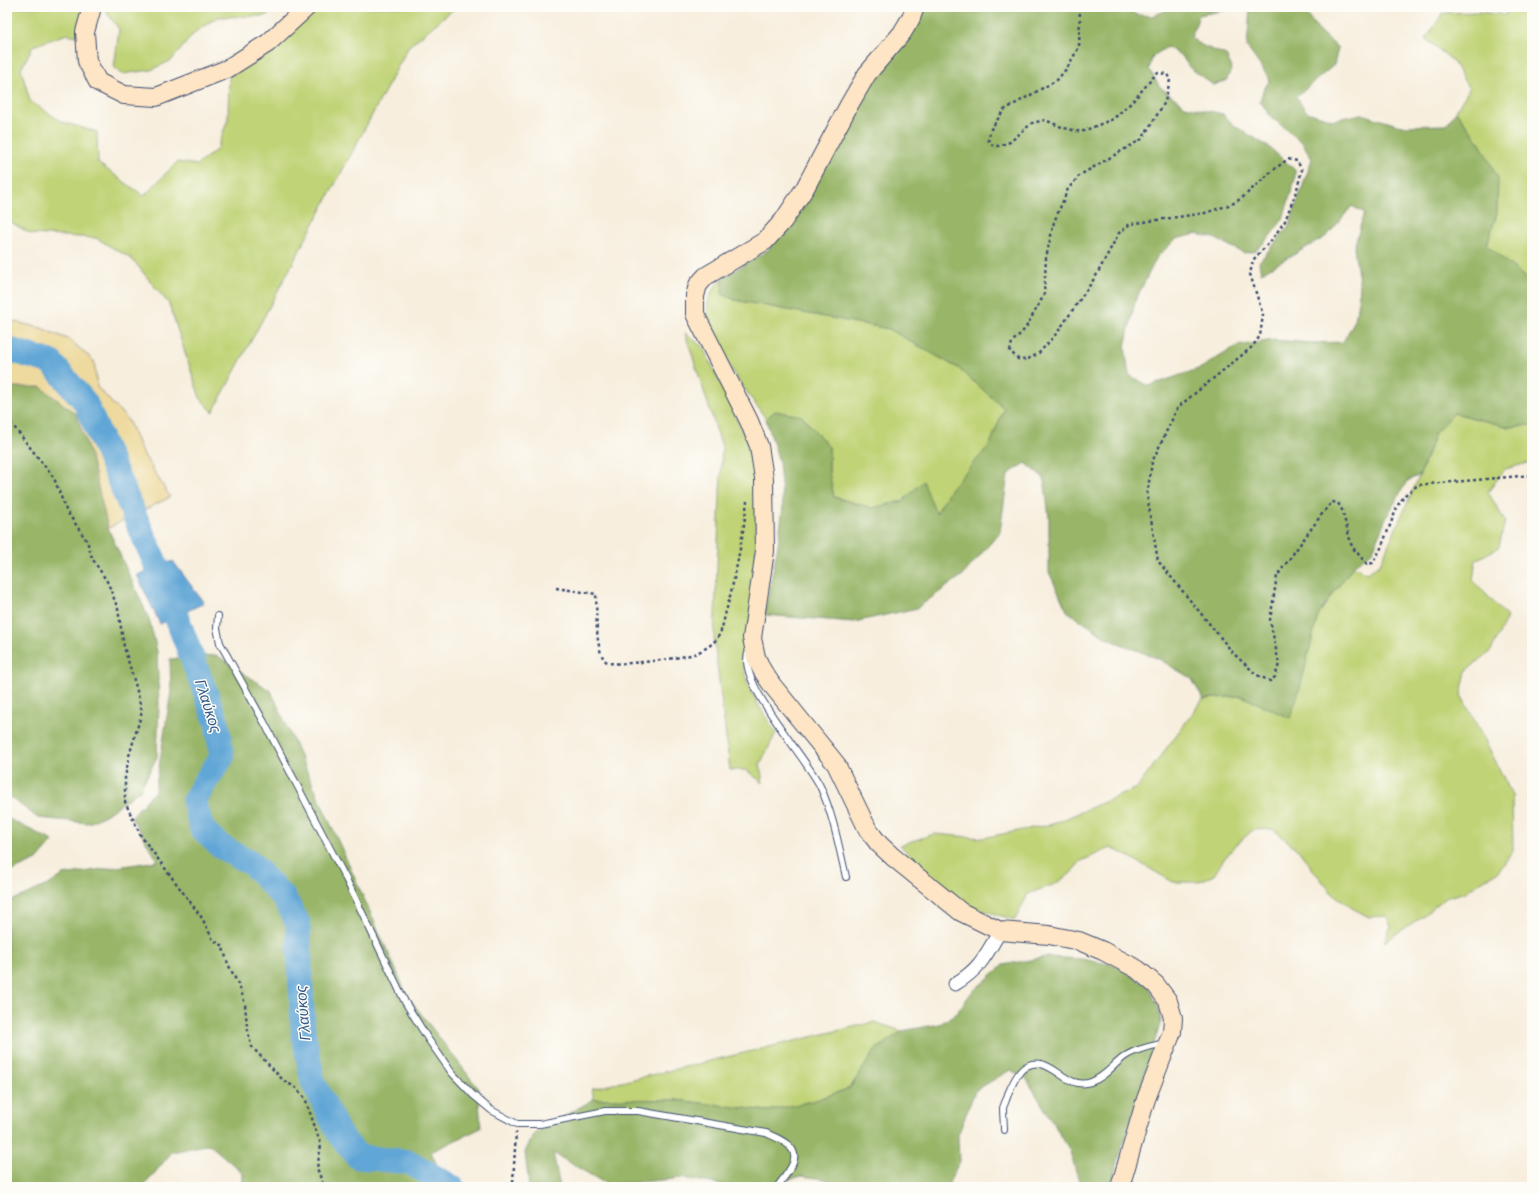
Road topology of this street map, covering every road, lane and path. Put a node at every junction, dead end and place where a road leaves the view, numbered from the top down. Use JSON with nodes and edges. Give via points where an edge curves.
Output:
{"nodes":[{"id":1,"x":92,"y":7,"type":"edge"},
{"id":2,"x":307,"y":7,"type":"edge"},
{"id":3,"x":915,"y":7,"type":"edge"},
{"id":4,"x":1078,"y":7,"type":"edge"},
{"id":5,"x":7,"y":418,"type":"edge"},
{"id":6,"x":1532,"y":475,"type":"edge"},
{"id":7,"x":748,"y":496,"type":"dead end"},
{"id":8,"x":556,"y":588,"type":"dead end"},
{"id":9,"x":218,"y":616,"type":"dead end"},
{"id":10,"x":753,"y":645,"type":"junction"},
{"id":11,"x":846,"y":877,"type":"dead end"},
{"id":12,"x":1000,"y":931,"type":"junction"},
{"id":13,"x":956,"y":984,"type":"dead end"},
{"id":14,"x":1168,"y":1042,"type":"junction"},
{"id":15,"x":517,"y":1124,"type":"junction"},
{"id":16,"x":1004,"y":1130,"type":"dead end"},
{"id":17,"x":513,"y":1182,"type":"dead end"},
{"id":18,"x":324,"y":1187,"type":"edge"},
{"id":19,"x":776,"y":1187,"type":"edge"},
{"id":20,"x":1120,"y":1187,"type":"edge"}],
"edges":[{"from":1,"to":2,"type":"street","via":[[85,32],[87,61],[98,82],[124,95],[156,97],[227,69],[268,43]]},
{"from":3,"to":10,"type":"street","via":[[902,33],[867,74],[805,188],[783,221],[765,241],[706,276],[698,285],[694,296],[695,314],[759,446],[764,478],[765,551]]},
{"from":4,"to":6,"type":"path","via":[[1079,47],[1067,68],[1057,80],[1004,110],[991,129],[988,140],[992,145],[1010,142],[1032,123],[1045,120],[1081,132],[1113,119],[1157,73],[1167,74],[1170,80],[1165,102],[1142,139],[1080,174],[1068,189],[1054,222],[1046,258],[1044,295],[1025,329],[1012,342],[1010,351],[1018,359],[1026,360],[1038,354],[1057,334],[1096,276],[1119,233],[1130,224],[1205,212],[1232,204],[1288,159],[1297,160],[1302,170],[1285,221],[1253,260],[1250,274],[1263,315],[1260,336],[1252,347],[1178,407],[1152,462],[1147,495],[1158,561],[1234,654],[1257,675],[1270,680],[1275,677],[1279,664],[1270,620],[1277,576],[1332,502],[1338,503],[1342,510],[1352,547],[1368,564],[1374,563],[1398,505],[1405,495],[1418,485]]},
{"from":5,"to":18,"type":"path","via":[[54,478],[66,510],[87,540],[92,558],[108,583],[118,609],[124,647],[142,712],[124,778],[125,802],[141,836],[202,918],[213,940],[222,945],[245,1004],[251,1046],[283,1080],[296,1088],[305,1098],[321,1145],[317,1168]]},
{"from":7,"to":8,"type":"path","via":[[732,588],[722,627],[718,637],[709,647],[693,655],[615,664],[607,662],[598,646],[596,594]]},
{"from":9,"to":15,"type":"lane","via":[[220,643],[342,872],[405,1002],[452,1073],[490,1110]]},
{"from":10,"to":11,"type":"lane","via":[[746,661],[750,677],[763,703],[806,762],[820,786],[829,810]]},
{"from":10,"to":12,"type":"street","via":[[759,663],[772,685],[836,764],[868,830],[879,844],[961,912]]},
{"from":12,"to":13,"type":"street","via":[[980,965]]},
{"from":12,"to":14,"type":"street","via":[[1049,935],[1079,941],[1137,969],[1156,985],[1168,1001],[1173,1018]]},
{"from":14,"to":16,"type":"lane","via":[[1141,1048],[1126,1055],[1103,1076],[1090,1083],[1077,1083],[1065,1079],[1041,1064],[1024,1067],[1014,1081],[1003,1107]]},
{"from":14,"to":20,"type":"street","via":[[1146,1099]]},
{"from":15,"to":17,"type":"path"},
{"from":15,"to":19,"type":"lane","via":[[540,1124],[605,1111],[638,1111],[766,1133],[782,1140],[791,1148],[794,1156],[793,1163]]}]}
